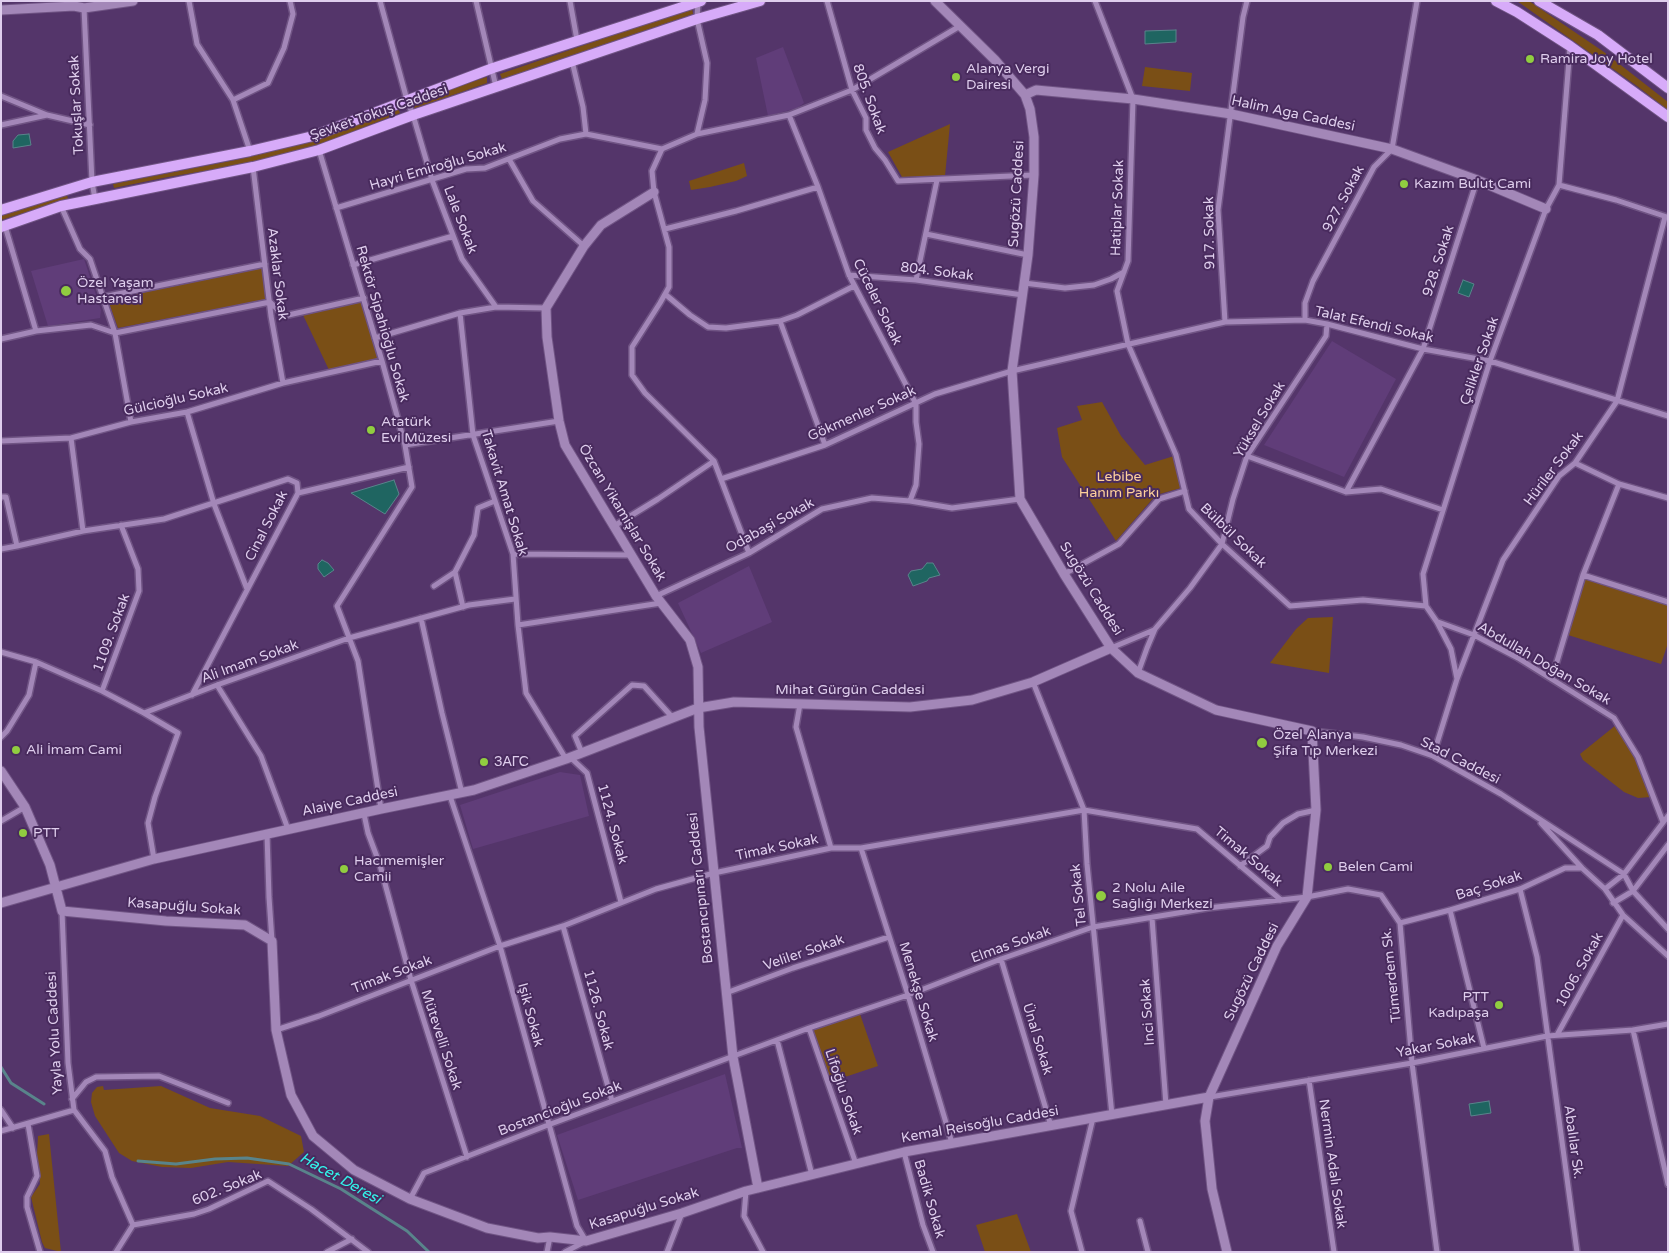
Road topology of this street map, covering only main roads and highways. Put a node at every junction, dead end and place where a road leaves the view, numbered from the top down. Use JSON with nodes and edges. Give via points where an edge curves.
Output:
{"nodes":[{"id":1,"x":760,"y":1,"type":"edge"},
{"id":2,"x":1496,"y":1,"type":"edge"},
{"id":3,"x":699,"y":2,"type":"edge"},
{"id":4,"x":1546,"y":3,"type":"edge"},
{"id":5,"x":1668,"y":88,"type":"edge"},
{"id":6,"x":1668,"y":117,"type":"edge"},
{"id":7,"x":1,"y":210,"type":"edge"},
{"id":8,"x":3,"y":227,"type":"edge"}],
"edges":[{"from":1,"to":8,"type":"main road","name":"Şevket Tokuş Caddesi","via":[[696,19],[319,150],[253,167],[61,206]]},
{"from":2,"to":6,"type":"main road","via":[[1570,46]]},
{"from":3,"to":7,"type":"main road","name":"Şevket Tokuş Caddesi","via":[[493,68],[312,136],[92,182]]},
{"from":4,"to":5,"type":"main road","via":[[1598,35]]}]}
